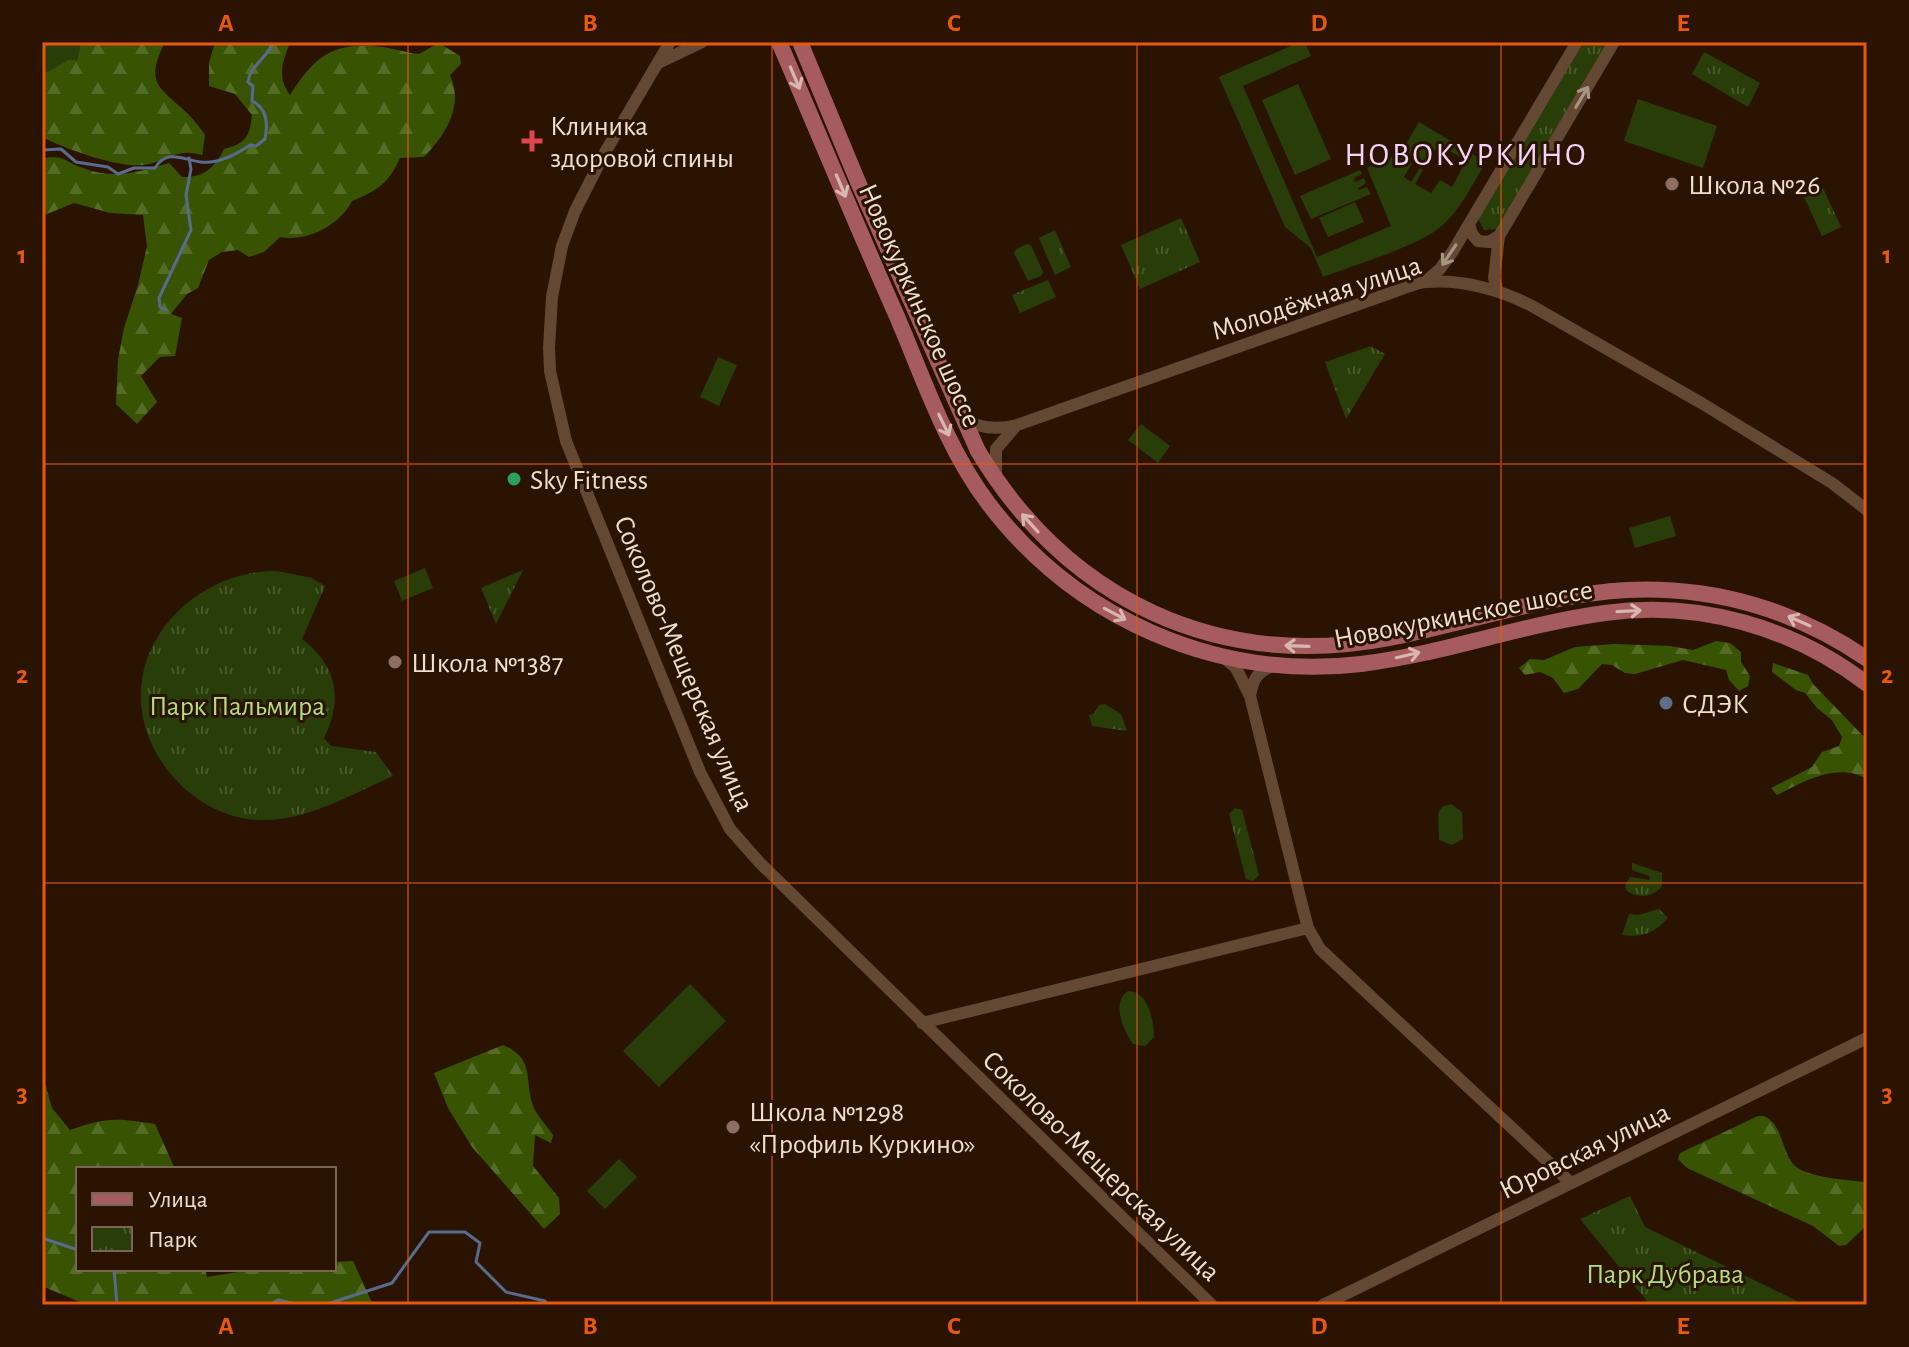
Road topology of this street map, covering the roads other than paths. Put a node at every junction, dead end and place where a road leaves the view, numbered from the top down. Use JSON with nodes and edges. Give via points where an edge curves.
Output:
{"nodes":[{"id":1,"x":670,"y":42,"type":"edge"},
{"id":2,"x":702,"y":42,"type":"edge"},
{"id":3,"x":779,"y":42,"type":"edge"},
{"id":4,"x":800,"y":42,"type":"edge"},
{"id":5,"x":1577,"y":42,"type":"edge"},
{"id":6,"x":1614,"y":42,"type":"edge"},
{"id":7,"x":658,"y":63,"type":"junction"},
{"id":8,"x":1469,"y":224,"type":"junction"},
{"id":9,"x":1499,"y":236,"type":"junction"},
{"id":10,"x":1425,"y":282,"type":"junction"},
{"id":11,"x":1498,"y":292,"type":"junction"},
{"id":12,"x":962,"y":418,"type":"junction"},
{"id":13,"x":1017,"y":425,"type":"junction"},
{"id":14,"x":1000,"y":486,"type":"junction"},
{"id":15,"x":1867,"y":510,"type":"edge"},
{"id":16,"x":1578,"y":596,"type":"junction"},
{"id":17,"x":1582,"y":617,"type":"junction"},
{"id":18,"x":1359,"y":643,"type":"junction"},
{"id":19,"x":1223,"y":657,"type":"junction"},
{"id":20,"x":1867,"y":659,"type":"edge"},
{"id":21,"x":1361,"y":664,"type":"junction"},
{"id":22,"x":1275,"y":665,"type":"junction"},
{"id":23,"x":1867,"y":684,"type":"edge"},
{"id":24,"x":1250,"y":696,"type":"junction"},
{"id":25,"x":1308,"y":928,"type":"junction"},
{"id":26,"x":922,"y":1023,"type":"junction"},
{"id":27,"x":1867,"y":1038,"type":"edge"},
{"id":28,"x":1571,"y":1183,"type":"junction"},
{"id":29,"x":1212,"y":1305,"type":"edge"},
{"id":30,"x":1323,"y":1305,"type":"edge"}],
"edges":[{"from":1,"to":7,"type":"street","name":"Соколово-Мещерская улица"},
{"from":2,"to":7,"type":"street"},
{"from":3,"to":19,"type":"main road","name":"Новокуркинское шоссе","one_way":true,"via":[[925,386],[985,498],[1033,554],[1080,593],[1172,642]]},
{"from":4,"to":12,"type":"main road","name":"Новокуркинское шоссе"},
{"from":5,"to":8,"type":"street"},
{"from":9,"to":6,"type":"street","one_way":true},
{"from":7,"to":26,"type":"street","name":"Соколово-Мещерская улица","via":[[604,154],[562,246],[549,348],[558,414],[589,501],[722,817],[776,880]]},
{"from":8,"to":9,"type":"street","via":[[1478,241]]},
{"from":8,"to":10,"type":"street","one_way":true,"via":[[1440,269]]},
{"from":9,"to":11,"type":"street","via":[[1494,278]]},
{"from":10,"to":11,"type":"street","name":"Молодёжная улица"},
{"from":10,"to":13,"type":"street","name":"Молодёжная улица"},
{"from":11,"to":15,"type":"street","name":"Молодёжная улица","via":[[1532,306],[1703,404]]},
{"from":12,"to":13,"type":"street","name":"Молодёжная улица","via":[[984,428]]},
{"from":12,"to":14,"type":"main road","name":"Новокуркинское шоссе"},
{"from":13,"to":14,"type":"street","via":[[996,449]]},
{"from":18,"to":14,"type":"main road","name":"Новокуркинское шоссе","one_way":true,"via":[[1257,643],[1163,617],[1065,557]]},
{"from":16,"to":17,"type":"street","via":[[1568,608]]},
{"from":16,"to":18,"type":"main road","name":"Новокуркинское шоссе"},
{"from":20,"to":16,"type":"main road","name":"Новокуркинское шоссе","one_way":true,"via":[[1818,629],[1730,597],[1641,590]]},
{"from":21,"to":17,"type":"main road","name":"Новокуркинское шоссе","one_way":true},
{"from":17,"to":23,"type":"main road","name":"Новокуркинское шоссе","one_way":true,"via":[[1657,610],[1744,621],[1811,648]]},
{"from":18,"to":21,"type":"street","via":[[1368,652]]},
{"from":19,"to":22,"type":"main road","name":"Новокуркинское шоссе"},
{"from":19,"to":24,"type":"street","via":[[1236,668]]},
{"from":21,"to":22,"type":"main road","name":"Новокуркинское шоссе"},
{"from":22,"to":24,"type":"street","via":[[1253,679]]},
{"from":24,"to":25,"type":"street"},
{"from":25,"to":26,"type":"street"},
{"from":25,"to":28,"type":"street","via":[[1320,949]]},
{"from":26,"to":29,"type":"street","name":"Соколово-Мещерская улица"},
{"from":27,"to":28,"type":"street","name":"Юровская улица"},
{"from":28,"to":30,"type":"street","name":"Юровская улица"}]}
